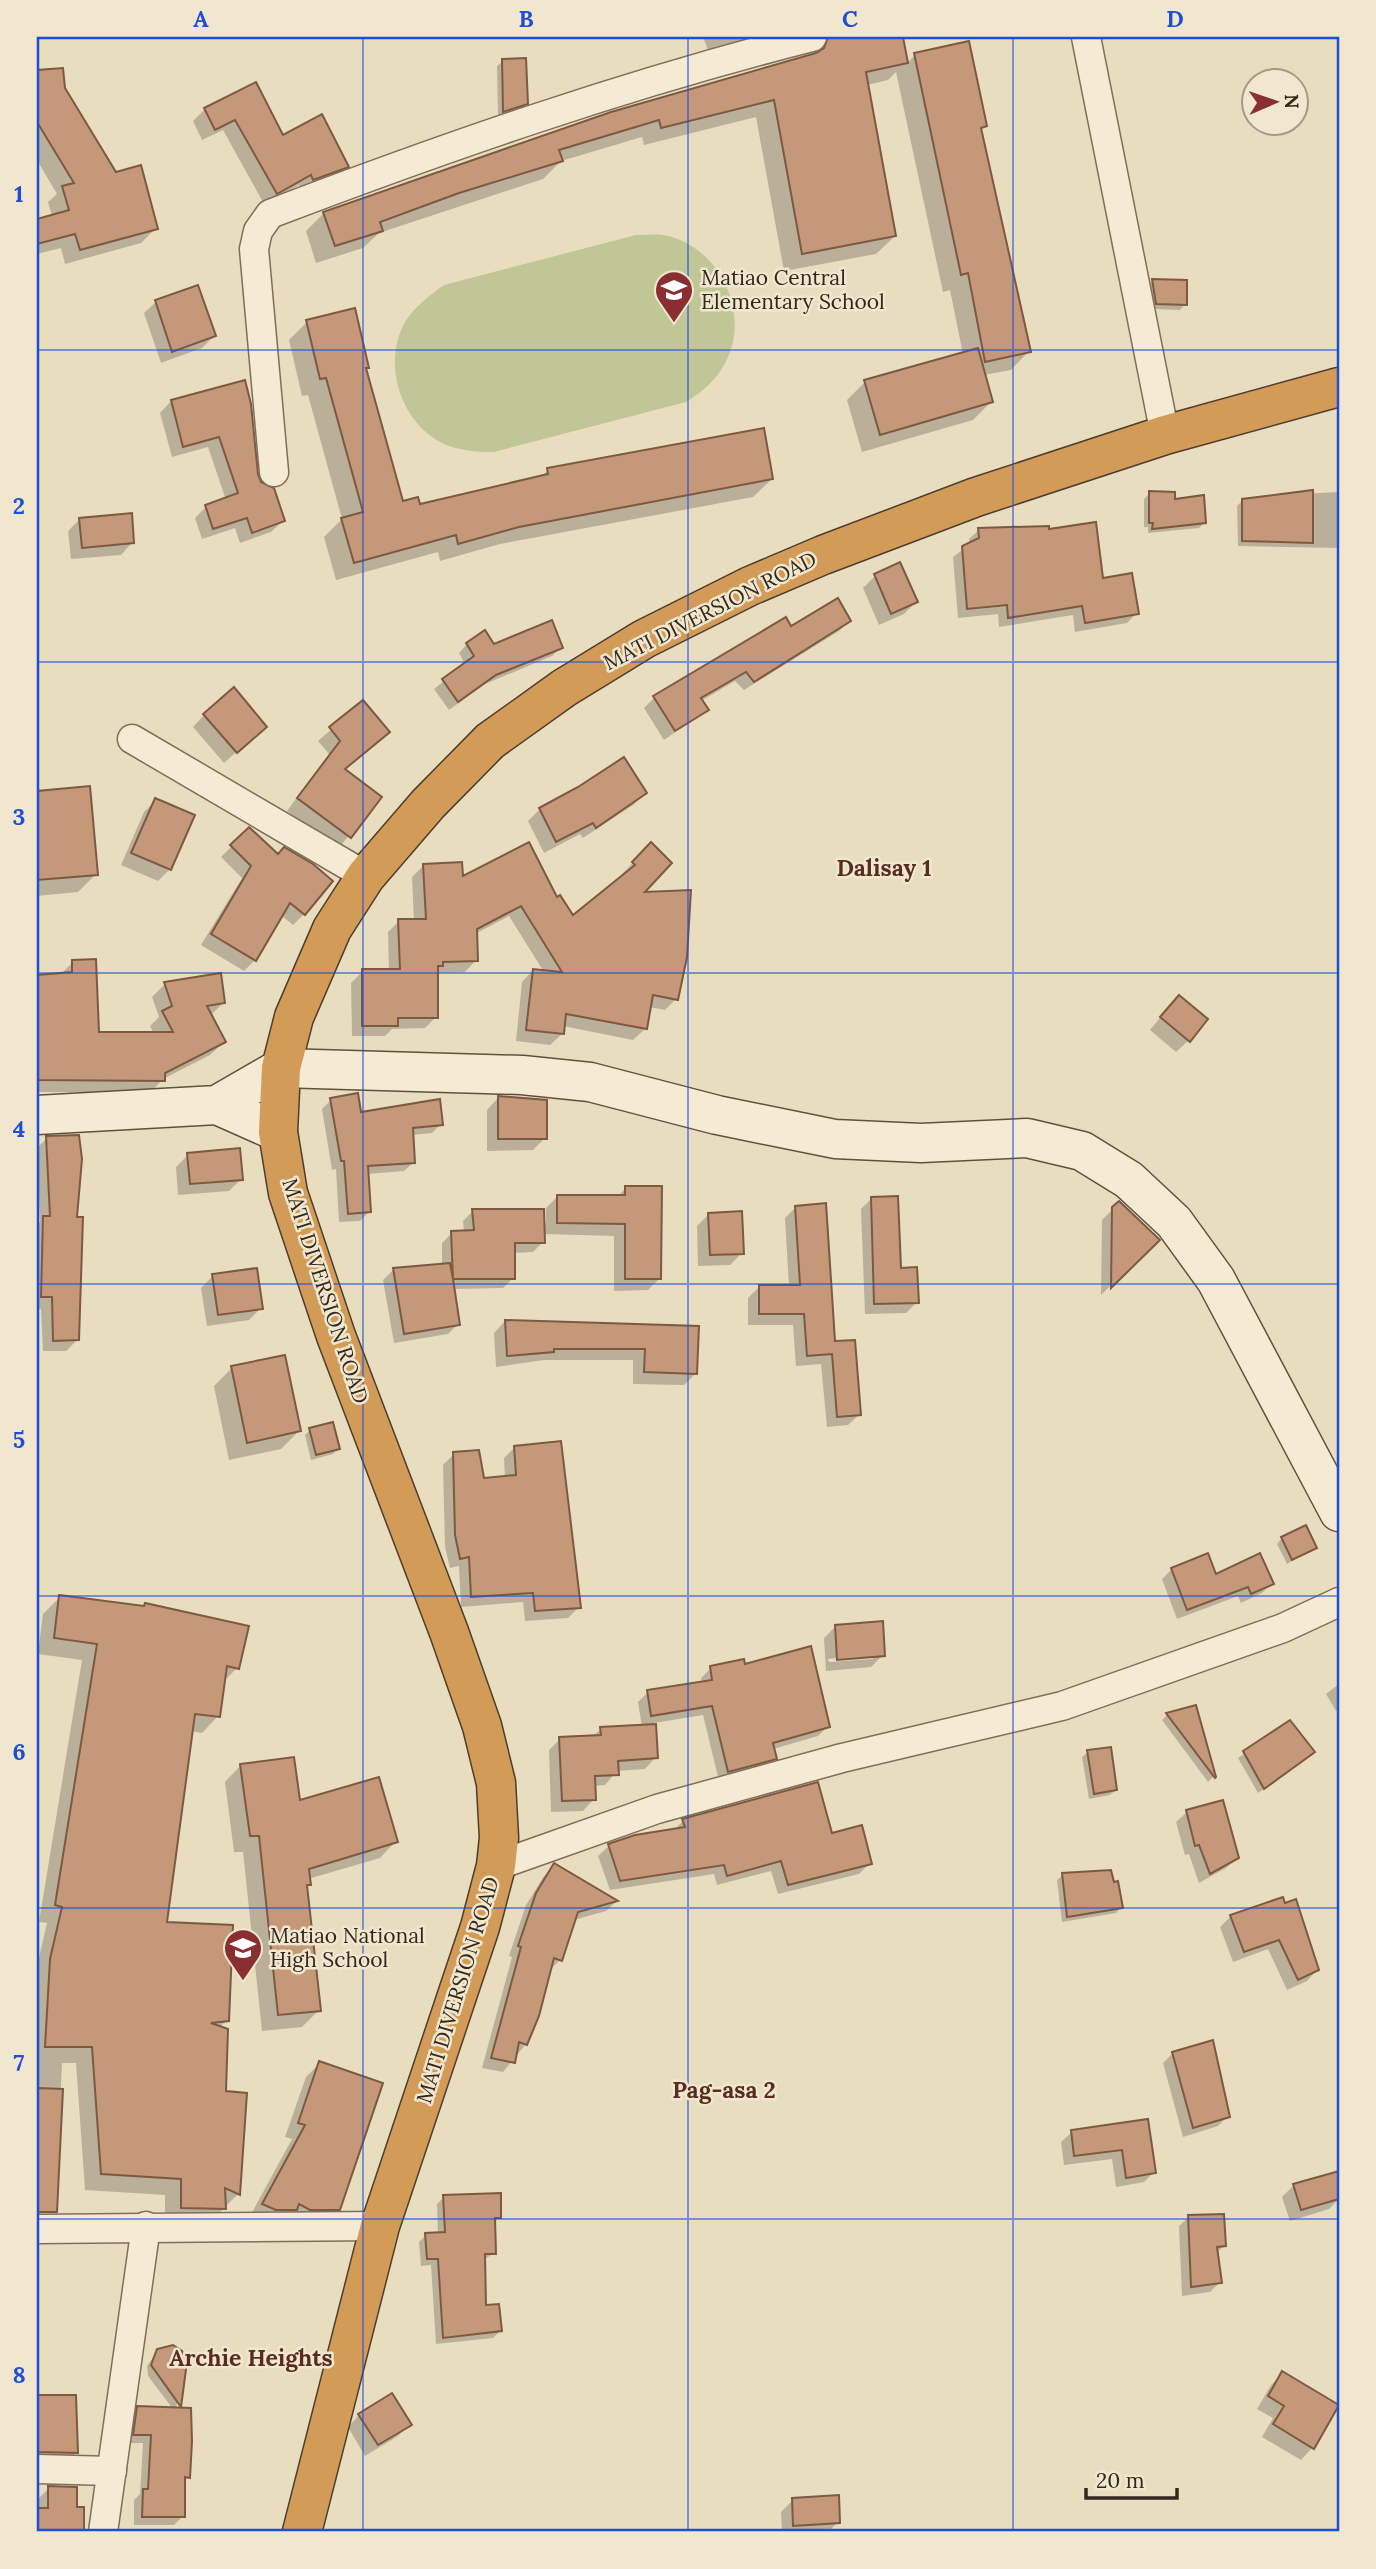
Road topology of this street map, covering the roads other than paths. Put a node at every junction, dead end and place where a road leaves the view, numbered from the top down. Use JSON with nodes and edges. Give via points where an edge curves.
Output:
{"nodes":[{"id":1,"x":812,"y":37,"type":"edge"},
{"id":2,"x":1086,"y":37,"type":"edge"},
{"id":3,"x":1339,"y":387,"type":"edge"},
{"id":4,"x":1165,"y":435,"type":"junction"},
{"id":5,"x":274,"y":472,"type":"dead end"},
{"id":6,"x":132,"y":739,"type":"dead end"},
{"id":7,"x":366,"y":876,"type":"junction"},
{"id":8,"x":281,"y":1068,"type":"junction"},
{"id":9,"x":217,"y":1105,"type":"junction"},
{"id":10,"x":37,"y":1115,"type":"edge"},
{"id":11,"x":278,"y":1132,"type":"junction"},
{"id":12,"x":1339,"y":1511,"type":"edge"},
{"id":13,"x":1339,"y":1602,"type":"edge"},
{"id":14,"x":496,"y":1866,"type":"junction"},
{"id":15,"x":146,"y":2225,"type":"junction"},
{"id":16,"x":380,"y":2226,"type":"junction"},
{"id":17,"x":37,"y":2228,"type":"edge"},
{"id":18,"x":37,"y":2469,"type":"edge"},
{"id":19,"x":112,"y":2471,"type":"junction"},
{"id":20,"x":103,"y":2532,"type":"edge"},
{"id":21,"x":302,"y":2532,"type":"edge"}],
"edges":[{"from":1,"to":5,"type":"street","via":[[542,115],[270,214],[254,249]]},
{"from":2,"to":4,"type":"street"},
{"from":3,"to":4,"type":"highway","name":"MATI DIVERSION ROAD"},
{"from":4,"to":7,"type":"highway","name":"MATI DIVERSION ROAD","via":[[857,541],[750,586],[645,639],[564,688],[490,741]]},
{"from":6,"to":7,"type":"street"},
{"from":7,"to":8,"type":"highway","name":"MATI DIVERSION ROAD","via":[[332,929],[311,975]]},
{"from":8,"to":9,"type":"street"},
{"from":8,"to":11,"type":"highway","name":"MATI DIVERSION ROAD"},
{"from":8,"to":12,"type":"street","via":[[522,1075],[590,1082],[716,1115],[835,1139],[920,1143],[1027,1138],[1082,1151],[1129,1180],[1174,1222],[1216,1280]]},
{"from":9,"to":10,"type":"street"},
{"from":9,"to":11,"type":"street"},
{"from":11,"to":14,"type":"highway","name":"MATI DIVERSION ROAD","via":[[288,1192],[328,1313],[482,1726],[496,1783]]},
{"from":13,"to":14,"type":"street","via":[[1283,1628],[1062,1706],[842,1758],[657,1809]]},
{"from":14,"to":16,"type":"highway","name":"MATI DIVERSION ROAD","via":[[450,2023]]},
{"from":15,"to":16,"type":"street"},
{"from":15,"to":17,"type":"street"},
{"from":15,"to":19,"type":"street"},
{"from":16,"to":21,"type":"highway","name":"MATI DIVERSION ROAD"},
{"from":18,"to":19,"type":"street"},
{"from":19,"to":20,"type":"street"}]}
